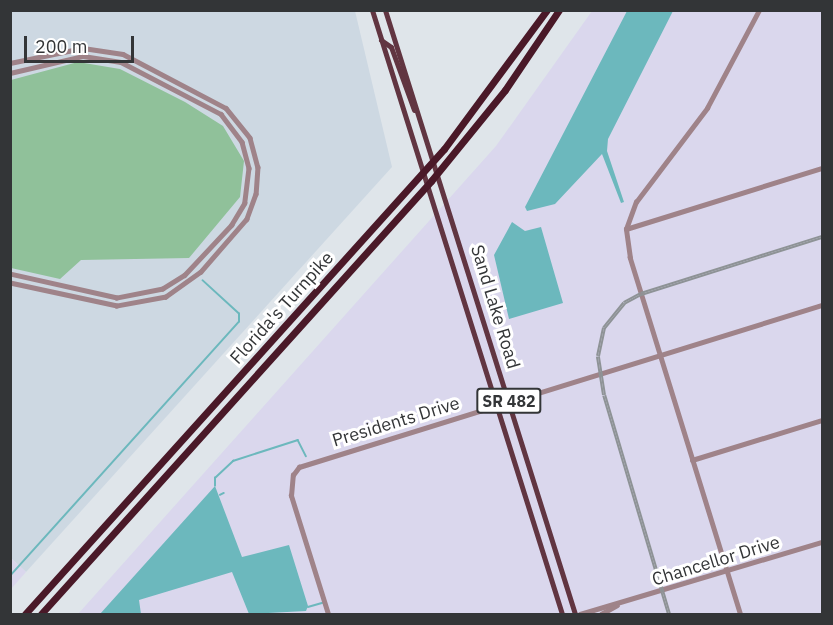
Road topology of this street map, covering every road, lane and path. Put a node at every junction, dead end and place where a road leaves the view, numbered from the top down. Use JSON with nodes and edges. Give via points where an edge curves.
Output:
{"nodes":[{"id":1,"x":372,"y":10,"type":"edge"},
{"id":2,"x":385,"y":10,"type":"edge"},
{"id":3,"x":547,"y":10,"type":"edge"},
{"id":4,"x":559,"y":10,"type":"edge"},
{"id":5,"x":759,"y":10,"type":"edge"},
{"id":6,"x":381,"y":40,"type":"junction"},
{"id":7,"x":10,"y":63,"type":"edge"},
{"id":8,"x":10,"y":73,"type":"edge"},
{"id":9,"x":420,"y":122,"type":"junction"},
{"id":10,"x":822,"y":168,"type":"edge"},
{"id":11,"x":626,"y":229,"type":"junction"},
{"id":12,"x":10,"y":274,"type":"edge"},
{"id":13,"x":10,"y":283,"type":"edge"},
{"id":14,"x":822,"y":305,"type":"edge"},
{"id":15,"x":660,"y":355,"type":"junction"},
{"id":16,"x":509,"y":401,"type":"junction"},
{"id":17,"x":497,"y":404,"type":"junction"},
{"id":18,"x":822,"y":420,"type":"edge"},
{"id":19,"x":692,"y":460,"type":"junction"},
{"id":20,"x":822,"y":542,"type":"edge"},
{"id":21,"x":727,"y":572,"type":"junction"},
{"id":22,"x":617,"y":605,"type":"junction"},
{"id":23,"x":25,"y":615,"type":"edge"},
{"id":24,"x":41,"y":615,"type":"edge"},
{"id":25,"x":328,"y":615,"type":"edge"},
{"id":26,"x":562,"y":615,"type":"edge"},
{"id":27,"x":575,"y":615,"type":"edge"},
{"id":28,"x":580,"y":615,"type":"edge"},
{"id":29,"x":601,"y":615,"type":"edge"},
{"id":30,"x":740,"y":615,"type":"edge"}],
"edges":[{"from":1,"to":6,"type":"main road","number":"SR 482"},
{"from":2,"to":9,"type":"main road","number":"SR 482"},
{"from":3,"to":23,"type":"highway","name":"Florida's Turnpike","via":[[496,84],[438,156]]},
{"from":4,"to":24,"type":"highway","name":"Florida's Turnpike","via":[[505,90],[431,181]]},
{"from":5,"to":11,"type":"street","via":[[707,108],[636,202]]},
{"from":6,"to":9,"type":"main road","via":[[391,47]]},
{"from":6,"to":17,"type":"main road","name":"Sand Lake Road","number":"SR 482"},
{"from":7,"to":13,"type":"street","via":[[82,48],[109,50],[138,61],[213,99],[235,116],[255,152],[258,181],[253,206],[238,231],[191,282],[166,297],[117,306]]},
{"from":8,"to":12,"type":"street","via":[[83,56],[121,62],[221,114],[242,142],[249,168],[245,203],[236,220],[190,271],[162,289],[117,298]]},
{"from":9,"to":16,"type":"main road","name":"Sand Lake Road","number":"SR 482"},
{"from":10,"to":11,"type":"street"},
{"from":11,"to":15,"type":"street","via":[[630,258]]},
{"from":14,"to":15,"type":"street","name":"Presidents Drive"},
{"from":15,"to":16,"type":"street","name":"Presidents Drive"},
{"from":15,"to":19,"type":"street"},
{"from":16,"to":17,"type":"street","name":"Presidents Drive"},
{"from":16,"to":27,"type":"main road","name":"Sand Lake Road","number":"SR 482"},
{"from":17,"to":25,"type":"street","name":"Presidents Drive","via":[[307,464],[293,475],[291,496]]},
{"from":17,"to":26,"type":"main road","name":"Sand Lake Road","number":"SR 482"},
{"from":18,"to":19,"type":"street"},
{"from":19,"to":21,"type":"street"},
{"from":20,"to":21,"type":"street","name":"Chancellor Drive"},
{"from":21,"to":22,"type":"street","name":"Chancellor Drive"},
{"from":21,"to":30,"type":"street"},
{"from":22,"to":28,"type":"street","name":"Chancellor Drive","via":[[594,608]]},
{"from":22,"to":29,"type":"street","name":"Chancellor Drive"}]}
